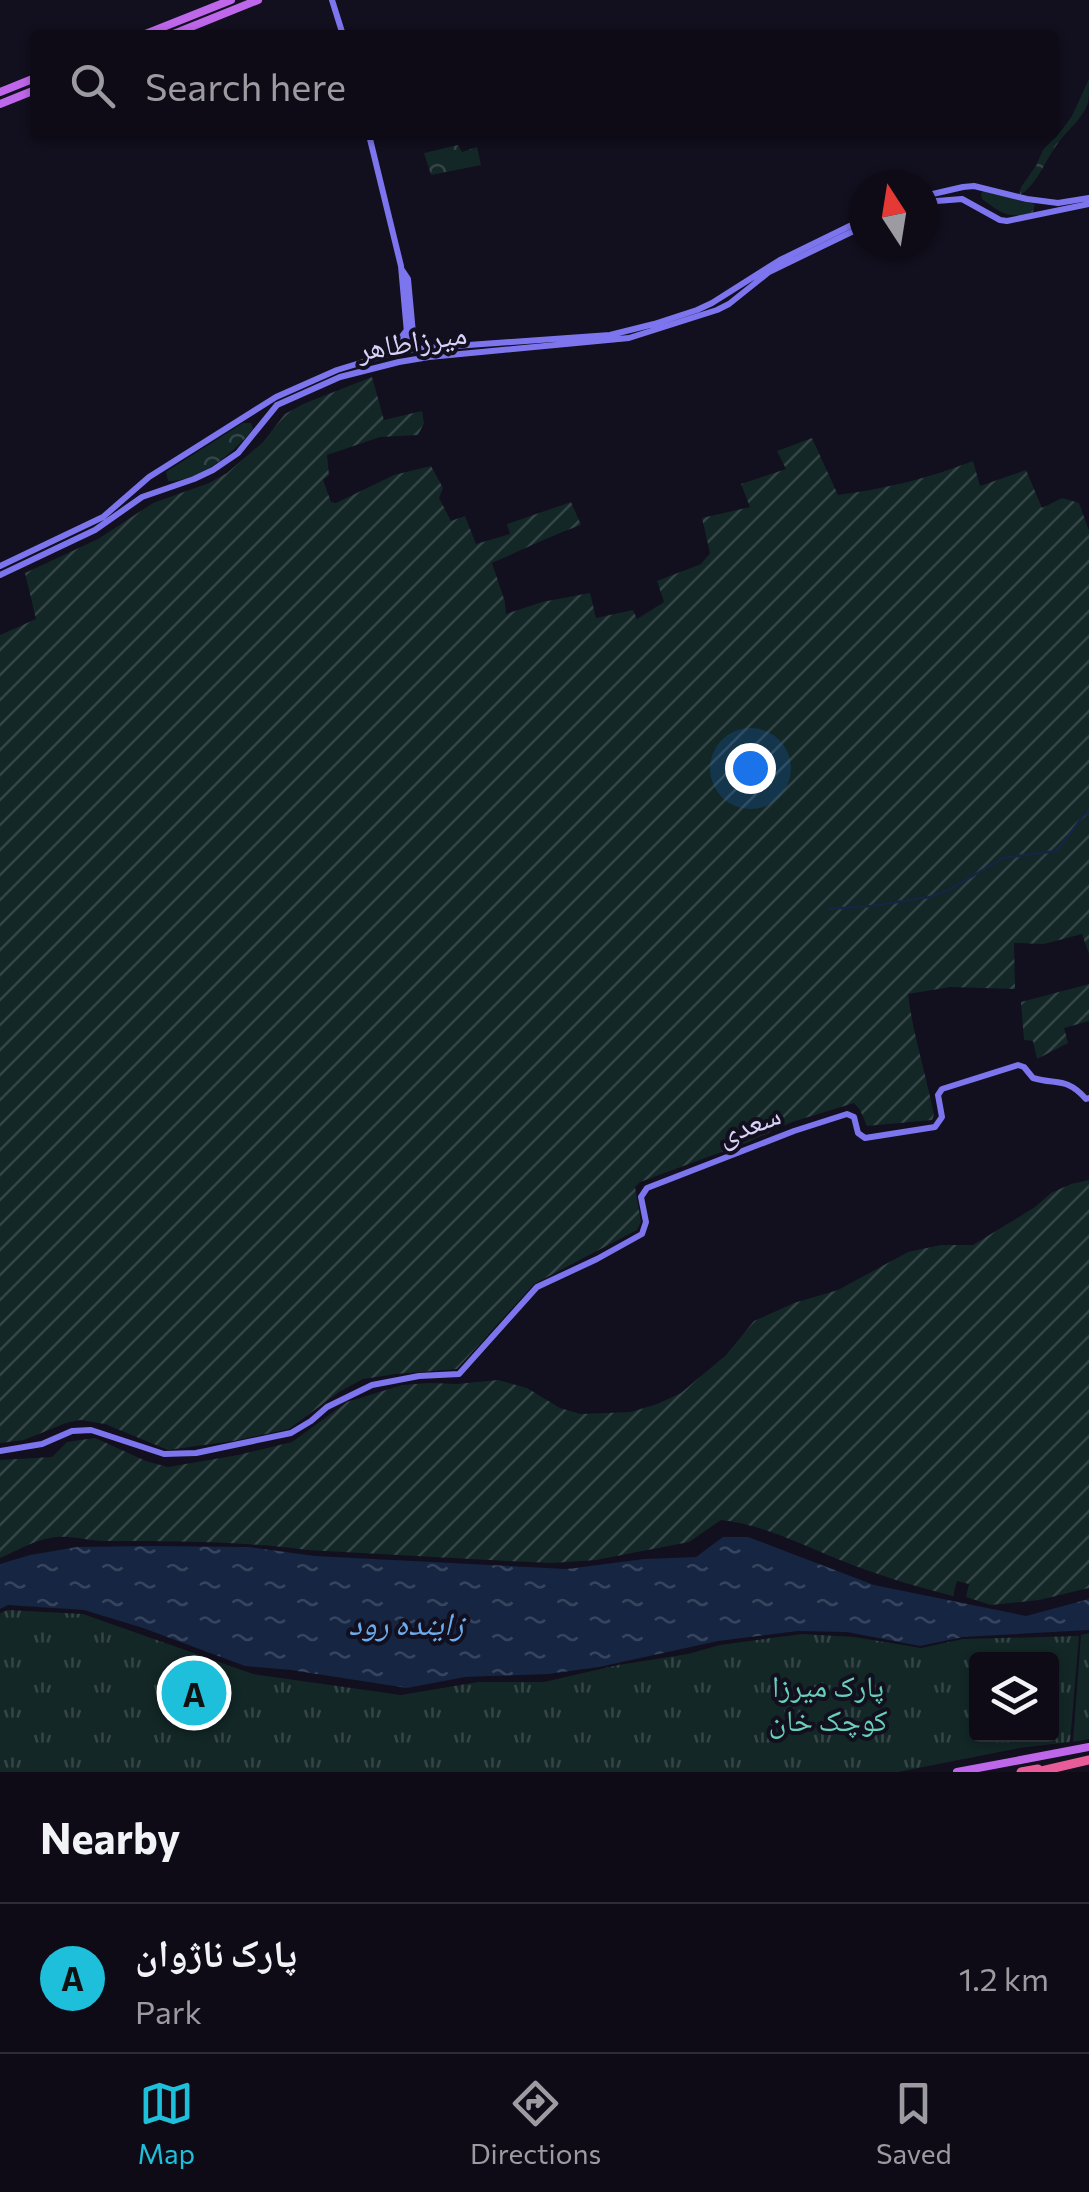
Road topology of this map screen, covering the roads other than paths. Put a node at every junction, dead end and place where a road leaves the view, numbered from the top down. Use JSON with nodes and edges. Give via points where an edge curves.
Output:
{"nodes":[{"id":1,"x":231,"y":0,"type":"edge"},
{"id":2,"x":258,"y":0,"type":"edge"},
{"id":3,"x":332,"y":0,"type":"edge"},
{"id":4,"x":156,"y":30,"type":"edge"},
{"id":5,"x":184,"y":30,"type":"edge"},
{"id":6,"x":341,"y":30,"type":"edge"},
{"id":7,"x":30,"y":80,"type":"edge"},
{"id":8,"x":0,"y":92,"type":"edge"},
{"id":9,"x":30,"y":92,"type":"edge"},
{"id":10,"x":0,"y":104,"type":"edge"},
{"id":11,"x":370,"y":140,"type":"edge"},
{"id":12,"x":980,"y":187,"type":"junction"},
{"id":13,"x":939,"y":194,"type":"edge"},
{"id":14,"x":939,"y":199,"type":"edge"},
{"id":15,"x":1038,"y":201,"type":"junction"},
{"id":16,"x":1089,"y":201,"type":"edge"},
{"id":17,"x":976,"y":205,"type":"junction"},
{"id":18,"x":1038,"y":215,"type":"junction"},
{"id":19,"x":849,"y":230,"type":"edge"},
{"id":20,"x":849,"y":231,"type":"edge"},
{"id":21,"x":728,"y":293,"type":"junction"},
{"id":22,"x":734,"y":300,"type":"junction"},
{"id":23,"x":718,"y":304,"type":"junction"},
{"id":24,"x":410,"y":333,"type":"junction"},
{"id":25,"x":427,"y":348,"type":"junction"},
{"id":26,"x":386,"y":355,"type":"junction"},
{"id":27,"x":411,"y":355,"type":"junction"},
{"id":28,"x":242,"y":417,"type":"junction"},
{"id":29,"x":259,"y":428,"type":"junction"},
{"id":30,"x":162,"y":469,"type":"junction"},
{"id":31,"x":169,"y":489,"type":"junction"},
{"id":32,"x":0,"y":566,"type":"edge"},
{"id":33,"x":0,"y":575,"type":"edge"},
{"id":34,"x":1087,"y":1099,"type":"edge"},
{"id":35,"x":0,"y":1450,"type":"edge"},
{"id":36,"x":1089,"y":1747,"type":"edge"},
{"id":37,"x":1089,"y":1760,"type":"edge"},
{"id":38,"x":1070,"y":1764,"type":"junction"},
{"id":39,"x":957,"y":1772,"type":"edge"},
{"id":40,"x":1020,"y":1772,"type":"edge"},
{"id":41,"x":1037,"y":1772,"type":"edge"}],
"edges":[{"from":1,"to":4,"type":"main road"},
{"from":2,"to":5,"type":"main road"},
{"from":3,"to":6,"type":"main road"},
{"from":7,"to":8,"type":"main road"},
{"from":9,"to":10,"type":"main road"},
{"from":11,"to":24,"type":"main road"},
{"from":12,"to":13,"type":"main road"},
{"from":12,"to":15,"type":"main road"},
{"from":12,"to":17,"type":"main road"},
{"from":14,"to":17,"type":"main road"},
{"from":15,"to":16,"type":"main road"},
{"from":15,"to":18,"type":"main road"},
{"from":16,"to":18,"type":"main road"},
{"from":17,"to":18,"type":"main road","via":[[1000,220]]},
{"from":19,"to":21,"type":"main road","name":"میرزاطاهر","via":[[780,260]]},
{"from":20,"to":22,"type":"main road","name":"میرزاطاهر","via":[[769,272]]},
{"from":21,"to":22,"type":"main road"},
{"from":21,"to":23,"type":"main road","name":"میرزاطاهر"},
{"from":22,"to":23,"type":"main road","name":"میرزاطاهر"},
{"from":23,"to":25,"type":"main road","name":"میرزاطاهر","via":[[610,335]]},
{"from":23,"to":27,"type":"main road","name":"میرزاطاهر","via":[[700,316],[612,342]]},
{"from":24,"to":25,"type":"main road"},
{"from":24,"to":26,"type":"main road"},
{"from":24,"to":27,"type":"main road"},
{"from":25,"to":27,"type":"main road","name":"میرزاطاهر"},
{"from":26,"to":27,"type":"main road","name":"میرزاطاهر"},
{"from":26,"to":28,"type":"main road","name":"میرزاطاهر","via":[[306,383]]},
{"from":27,"to":29,"type":"main road","name":"میرزاطاهر","via":[[299,394],[278,405]]},
{"from":28,"to":29,"type":"main road"},
{"from":28,"to":30,"type":"main road","name":"میرزاطاهر"},
{"from":29,"to":31,"type":"main road","name":"میرزاطاهر","via":[[227,462]]},
{"from":30,"to":31,"type":"main road"},
{"from":30,"to":32,"type":"main road","name":"میرزاطاهر","via":[[102,517]]},
{"from":31,"to":33,"type":"main road","name":"میرزاطاهر","via":[[142,497],[95,530]]},
{"from":34,"to":35,"type":"main road","name":"سعدی","via":[[1073,1086],[1033,1078],[1018,1065],[942,1089],[936,1127],[865,1138],[848,1114],[647,1188],[641,1196],[642,1234],[537,1286],[459,1374],[372,1385],[291,1433],[164,1454],[91,1430],[72,1431]]},
{"from":36,"to":39,"type":"main road"},
{"from":37,"to":38,"type":"highway"},
{"from":38,"to":40,"type":"highway"},
{"from":38,"to":41,"type":"highway"}]}
